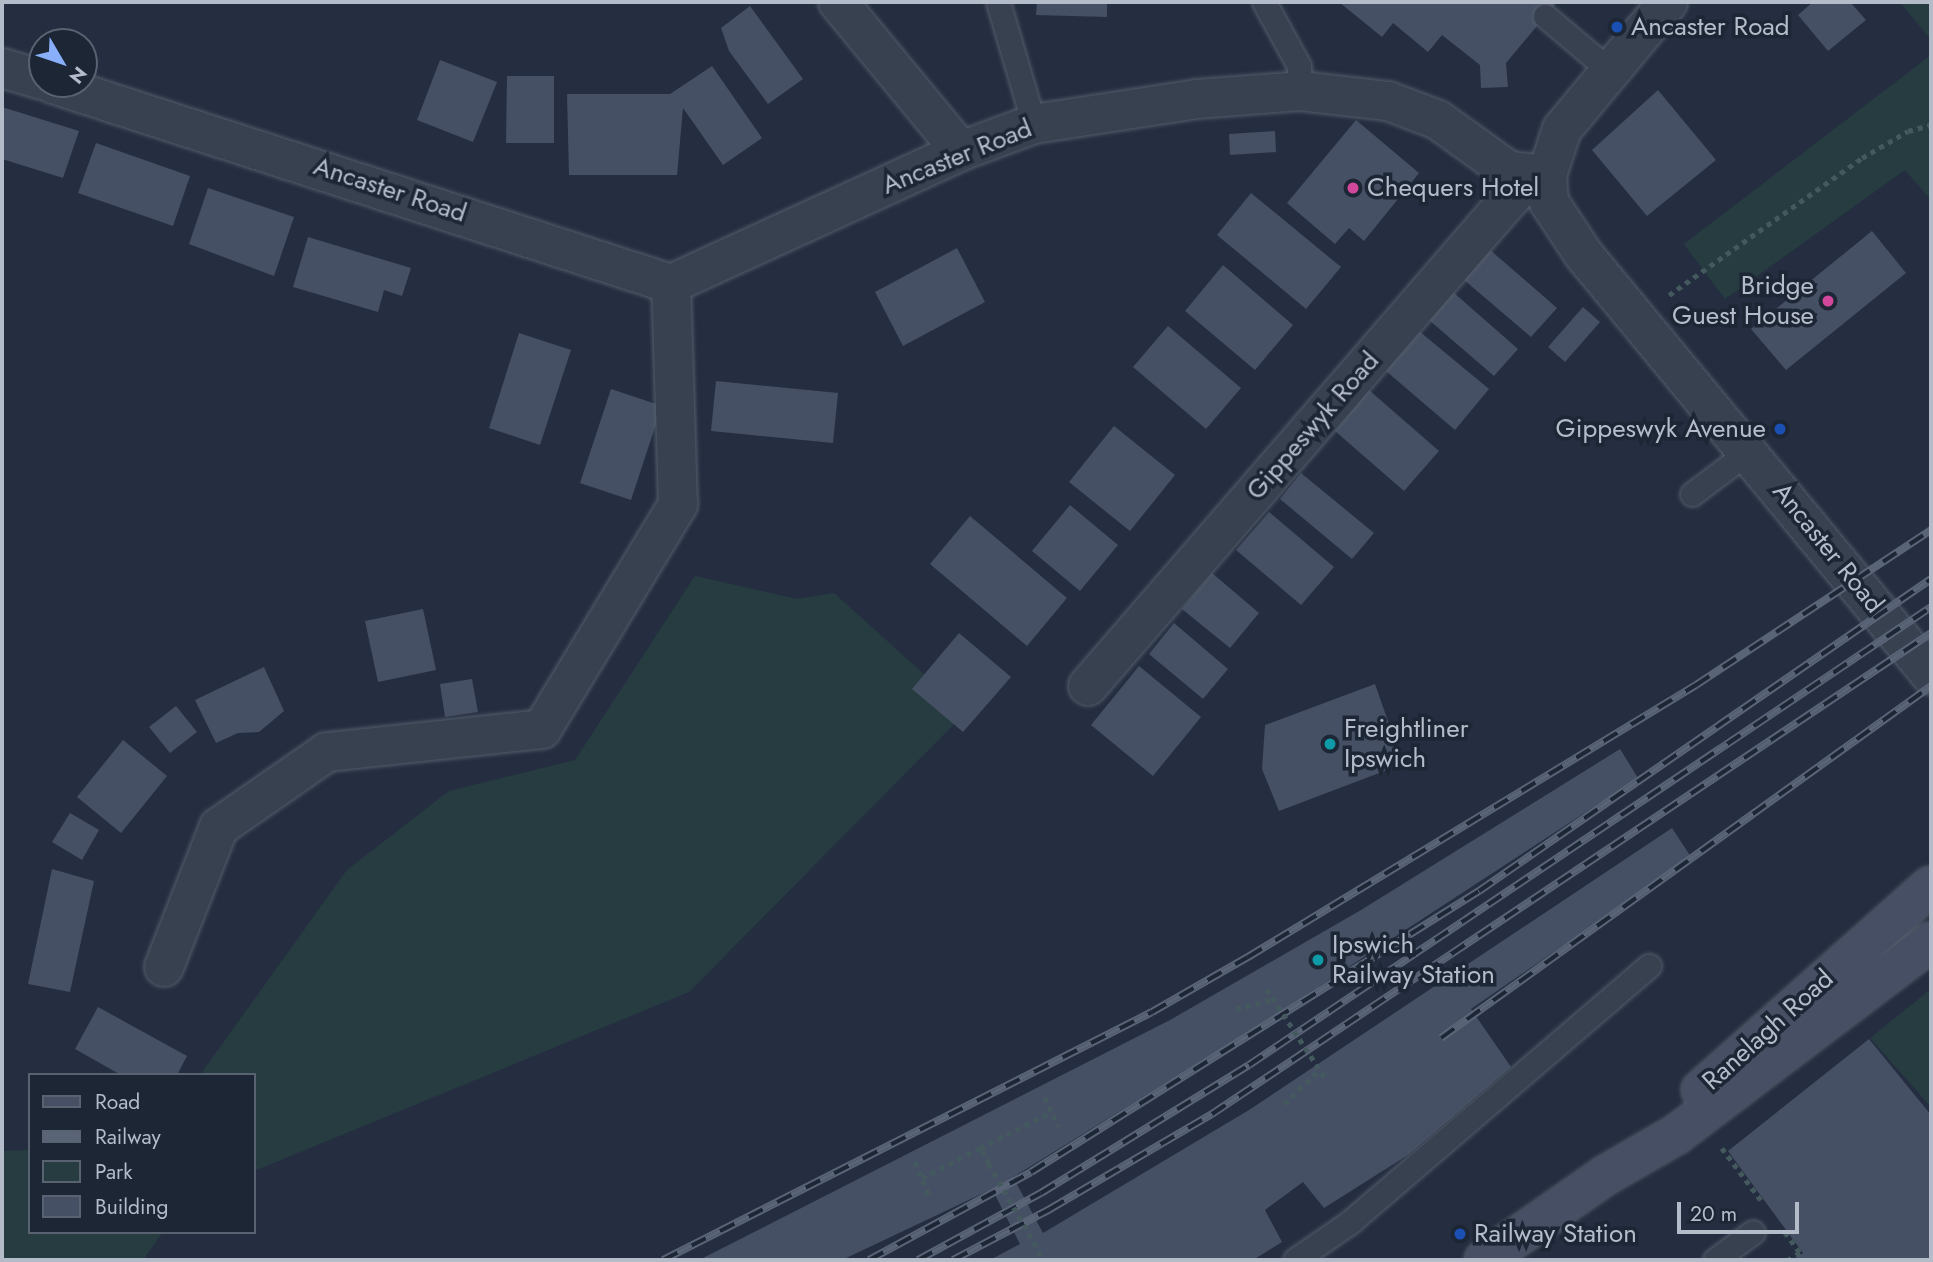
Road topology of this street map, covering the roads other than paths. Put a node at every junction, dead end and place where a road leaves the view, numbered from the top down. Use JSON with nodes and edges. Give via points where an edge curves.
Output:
{"nodes":[{"id":1,"x":838,"y":2,"type":"edge"},
{"id":2,"x":998,"y":2,"type":"edge"},
{"id":3,"x":1264,"y":2,"type":"edge"},
{"id":4,"x":1668,"y":2,"type":"edge"},
{"id":5,"x":1545,"y":16,"type":"dead end"},
{"id":6,"x":2,"y":68,"type":"edge"},
{"id":7,"x":1610,"y":71,"type":"junction"},
{"id":8,"x":28,"y":76,"type":"edge"},
{"id":9,"x":1300,"y":91,"type":"junction"},
{"id":10,"x":96,"y":98,"type":"edge"},
{"id":11,"x":1034,"y":124,"type":"junction"},
{"id":12,"x":961,"y":150,"type":"junction"},
{"id":13,"x":1547,"y":175,"type":"junction"},
{"id":14,"x":671,"y":284,"type":"junction"},
{"id":15,"x":1749,"y":450,"type":"junction"},
{"id":16,"x":1692,"y":494,"type":"dead end"},
{"id":17,"x":1931,"y":675,"type":"edge"},
{"id":18,"x":1088,"y":686,"type":"dead end"},
{"id":19,"x":1931,"y":886,"type":"edge"},
{"id":20,"x":1931,"y":942,"type":"edge"},
{"id":21,"x":1649,"y":965,"type":"dead end"},
{"id":22,"x":164,"y":967,"type":"dead end"},
{"id":23,"x":1606,"y":1175,"type":"junction"},
{"id":24,"x":1753,"y":1232,"type":"dead end"},
{"id":25,"x":1295,"y":1260,"type":"edge"},
{"id":26,"x":1484,"y":1260,"type":"edge"},
{"id":27,"x":1715,"y":1260,"type":"edge"}],
"edges":[{"from":1,"to":12,"type":"street"},
{"from":2,"to":11,"type":"lane"},
{"from":3,"to":9,"type":"lane","via":[[1299,66]]},
{"from":4,"to":7,"type":"street"},
{"from":5,"to":7,"type":"lane"},
{"from":6,"to":8,"type":"street"},
{"from":7,"to":13,"type":"street","via":[[1562,130]]},
{"from":9,"to":11,"type":"street","name":"Ancaster Road","via":[[1197,99]]},
{"from":9,"to":13,"type":"street","name":"Ancaster Road","via":[[1411,106],[1503,167]]},
{"from":10,"to":14,"type":"street","name":"Ancaster Road"},
{"from":11,"to":12,"type":"street","name":"Ancaster Road"},
{"from":12,"to":14,"type":"street","name":"Ancaster Road"},
{"from":13,"to":15,"type":"street","name":"Ancaster Road","via":[[1549,202],[1571,238]]},
{"from":13,"to":18,"type":"street","name":"Gippeswyk Road","via":[[1518,190],[1506,203]]},
{"from":14,"to":22,"type":"street","via":[[678,504],[542,729],[327,751],[219,827]]},
{"from":15,"to":16,"type":"lane"},
{"from":15,"to":17,"type":"street","name":"Ancaster Road"},
{"from":19,"to":23,"type":"main road","name":"Ranelagh Road"},
{"from":20,"to":23,"type":"main road","name":"Ranelagh Road","via":[[1687,1126]]},
{"from":21,"to":25,"type":"lane","via":[[1350,1222]]},
{"from":23,"to":26,"type":"main road","name":"Ranelagh Road"},
{"from":24,"to":27,"type":"lane"}]}
